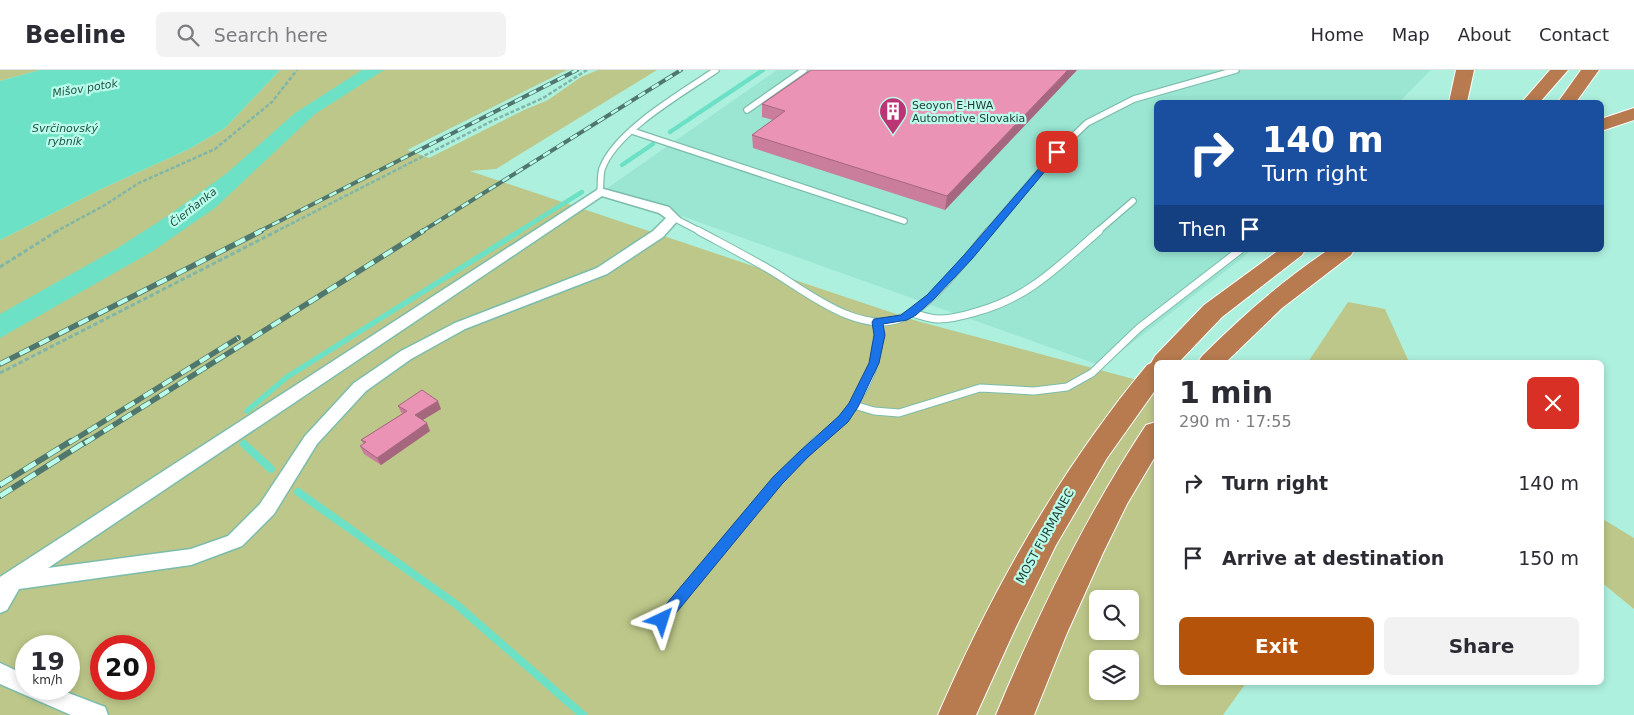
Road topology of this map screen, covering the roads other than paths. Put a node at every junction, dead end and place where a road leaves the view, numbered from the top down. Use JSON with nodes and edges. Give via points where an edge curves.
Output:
{"nodes":[{"id":1,"x":716,"y":70,"type":"edge"},
{"id":2,"x":804,"y":70,"type":"edge"},
{"id":3,"x":1236,"y":70,"type":"edge"},
{"id":4,"x":1465,"y":70,"type":"edge"},
{"id":5,"x":1559,"y":70,"type":"edge"},
{"id":6,"x":1590,"y":70,"type":"edge"},
{"id":7,"x":1458,"y":100,"type":"edge"},
{"id":8,"x":1533,"y":100,"type":"edge"},
{"id":9,"x":1568,"y":100,"type":"edge"},
{"id":10,"x":747,"y":110,"type":"dead end"},
{"id":11,"x":1634,"y":114,"type":"edge"},
{"id":12,"x":1604,"y":124,"type":"edge"},
{"id":13,"x":632,"y":131,"type":"junction"},
{"id":14,"x":600,"y":192,"type":"junction"},
{"id":15,"x":1133,"y":201,"type":"dead end"},
{"id":16,"x":674,"y":218,"type":"junction"},
{"id":17,"x":904,"y":221,"type":"dead end"},
{"id":18,"x":1237,"y":252,"type":"edge"},
{"id":19,"x":1290,"y":252,"type":"edge"},
{"id":20,"x":1340,"y":252,"type":"edge"},
{"id":21,"x":912,"y":313,"type":"junction"},
{"id":22,"x":878,"y":322,"type":"junction"},
{"id":23,"x":1166,"y":360,"type":"edge"},
{"id":24,"x":1213,"y":360,"type":"edge"},
{"id":25,"x":1154,"y":374,"type":"edge"},
{"id":26,"x":854,"y":405,"type":"junction"},
{"id":27,"x":1154,"y":435,"type":"edge"},
{"id":28,"x":6,"y":583,"type":"edge"},
{"id":29,"x":0,"y":604,"type":"edge"},
{"id":30,"x":662,"y":620,"type":"dead end"},
{"id":31,"x":0,"y":673,"type":"edge"},
{"id":32,"x":15,"y":680,"type":"edge"},
{"id":33,"x":60,"y":700,"type":"edge"},
{"id":34,"x":97,"y":715,"type":"edge"},
{"id":35,"x":957,"y":715,"type":"edge"},
{"id":36,"x":1015,"y":715,"type":"edge"}],
"edges":[{"from":1,"to":13,"type":"lane"},
{"from":2,"to":10,"type":"lane"},
{"from":3,"to":21,"type":"lane","via":[[1134,99],[1087,123],[1057,152],[968,256]]},
{"from":4,"to":7,"type":"highway"},
{"from":5,"to":8,"type":"highway"},
{"from":6,"to":9,"type":"highway"},
{"from":11,"to":12,"type":"highway"},
{"from":13,"to":14,"type":"lane","via":[[620,140],[603,166]]},
{"from":13,"to":17,"type":"lane"},
{"from":14,"to":16,"type":"street","via":[[664,210]]},
{"from":14,"to":28,"type":"street"},
{"from":15,"to":21,"type":"lane","via":[[1023,294],[956,318],[936,319]]},
{"from":16,"to":22,"type":"lane","via":[[841,312]]},
{"from":16,"to":28,"type":"street","via":[[658,234],[602,271],[460,326],[406,355],[360,387],[311,440],[267,509],[235,541],[191,558]]},
{"from":18,"to":26,"type":"lane","via":[[1138,328],[1092,373],[1068,387],[1034,391],[980,388],[899,413]]},
{"from":19,"to":23,"type":"highway","via":[[1213,311]]},
{"from":20,"to":24,"type":"highway","via":[[1285,292]]},
{"from":21,"to":22,"type":"lane","via":[[903,318]]},
{"from":22,"to":26,"type":"lane","via":[[880,335],[874,363]]},
{"from":25,"to":35,"type":"highway","name":"MOST FURMANEC","via":[[1079,475],[1030,562]]},
{"from":26,"to":30,"type":"lane","via":[[794,463]]},
{"from":27,"to":36,"type":"highway","via":[[1115,499],[1070,586]]},
{"from":28,"to":29,"type":"street"},
{"from":31,"to":32,"type":"street"},
{"from":33,"to":34,"type":"street"}]}
